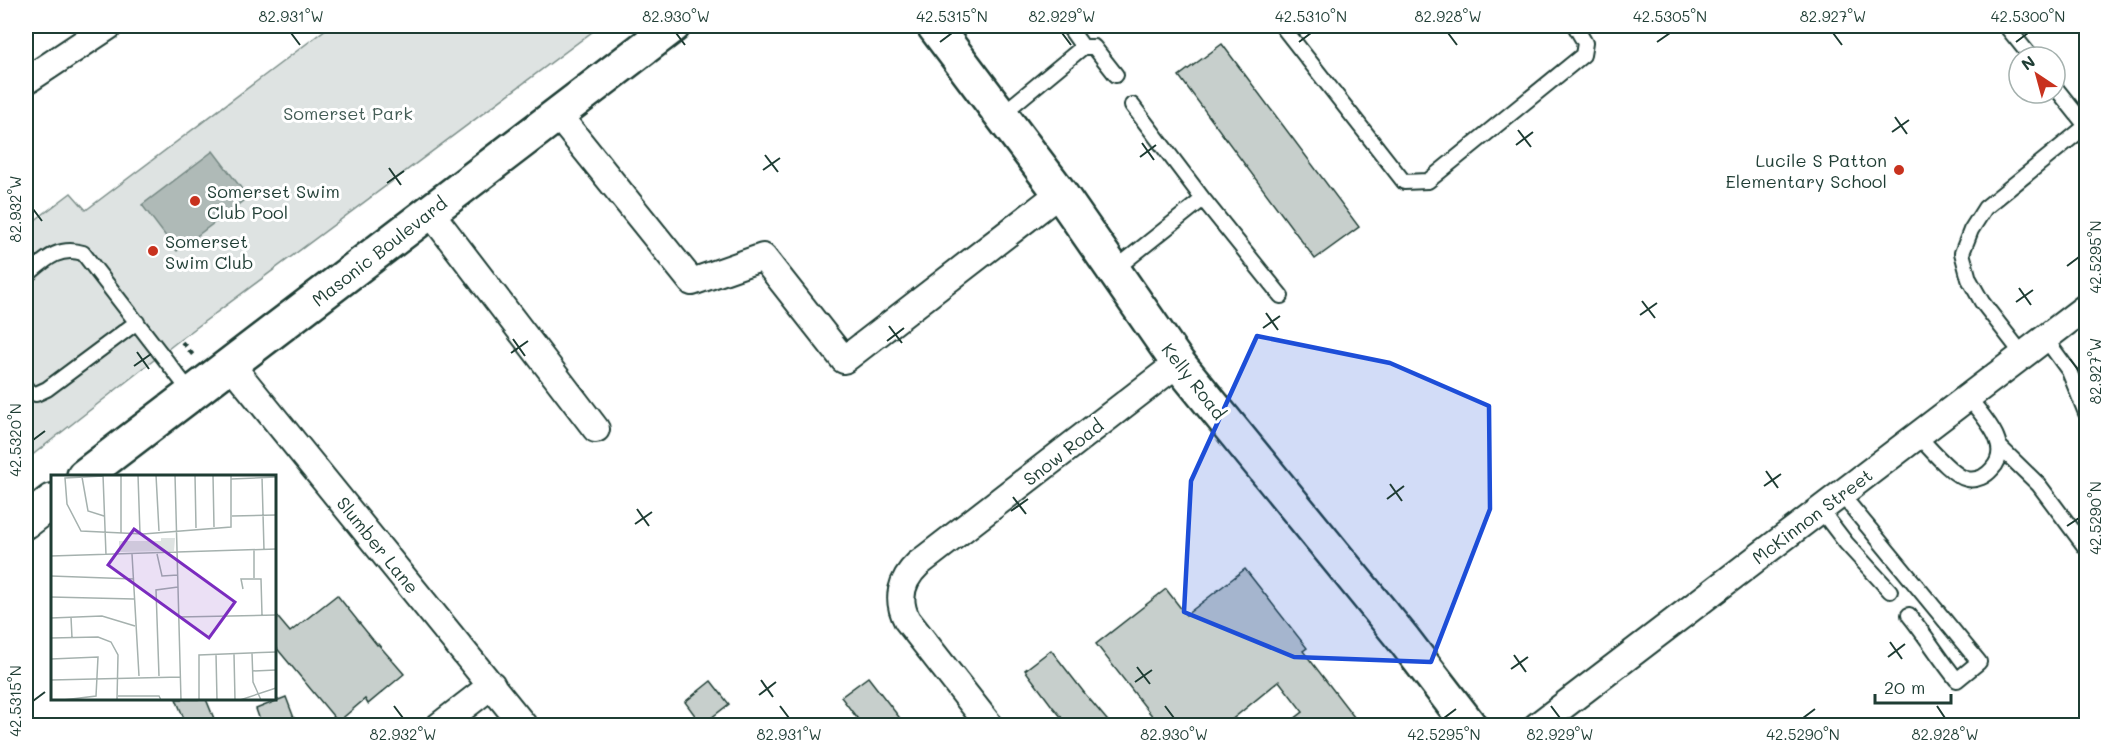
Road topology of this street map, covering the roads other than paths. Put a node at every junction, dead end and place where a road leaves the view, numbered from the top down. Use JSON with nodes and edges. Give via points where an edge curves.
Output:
{"nodes":[{"id":1,"x":109,"y":26,"type":"edge"},
{"id":2,"x":673,"y":26,"type":"edge"},
{"id":3,"x":933,"y":26,"type":"edge"},
{"id":4,"x":1068,"y":26,"type":"edge"},
{"id":5,"x":1282,"y":26,"type":"edge"},
{"id":6,"x":1575,"y":26,"type":"edge"},
{"id":7,"x":2006,"y":26,"type":"edge"},
{"id":8,"x":2021,"y":45,"type":"edge"},
{"id":9,"x":1083,"y":47,"type":"junction"},
{"id":10,"x":1116,"y":75,"type":"dead end"},
{"id":11,"x":26,"y":81,"type":"edge"},
{"id":12,"x":2067,"y":102,"type":"edge"},
{"id":13,"x":1132,"y":105,"type":"dead end"},
{"id":14,"x":557,"y":114,"type":"junction"},
{"id":15,"x":1000,"y":115,"type":"junction"},
{"id":16,"x":2086,"y":126,"type":"edge"},
{"id":17,"x":1060,"y":193,"type":"junction"},
{"id":18,"x":1203,"y":199,"type":"junction"},
{"id":19,"x":430,"y":212,"type":"junction"},
{"id":20,"x":1114,"y":270,"type":"junction"},
{"id":21,"x":26,"y":276,"type":"edge"},
{"id":22,"x":1281,"y":296,"type":"dead end"},
{"id":23,"x":2086,"y":307,"type":"edge"},
{"id":24,"x":137,"y":322,"type":"junction"},
{"id":25,"x":2045,"y":339,"type":"junction"},
{"id":26,"x":2023,"y":355,"type":"junction"},
{"id":27,"x":1178,"y":363,"type":"junction"},
{"id":28,"x":231,"y":365,"type":"junction"},
{"id":29,"x":26,"y":388,"type":"edge"},
{"id":30,"x":192,"y":394,"type":"junction"},
{"id":31,"x":1968,"y":397,"type":"junction"},
{"id":32,"x":2086,"y":413,"type":"edge"},
{"id":33,"x":596,"y":429,"type":"dead end"},
{"id":34,"x":1918,"y":436,"type":"junction"},
{"id":35,"x":2001,"y":448,"type":"junction"},
{"id":36,"x":87,"y":475,"type":"edge"},
{"id":37,"x":1841,"y":494,"type":"junction"},
{"id":38,"x":51,"y":502,"type":"edge"},
{"id":39,"x":1820,"y":509,"type":"junction"},
{"id":40,"x":26,"y":521,"type":"edge"},
{"id":41,"x":2086,"y":548,"type":"edge"},
{"id":42,"x":1890,"y":591,"type":"dead end"},
{"id":43,"x":1909,"y":615,"type":"dead end"},
{"id":44,"x":492,"y":685,"type":"junction"},
{"id":45,"x":439,"y":726,"type":"edge"},
{"id":46,"x":525,"y":726,"type":"edge"},
{"id":47,"x":990,"y":726,"type":"edge"},
{"id":48,"x":1470,"y":726,"type":"edge"},
{"id":49,"x":1537,"y":726,"type":"edge"}],
"edges":[{"from":1,"to":11,"type":"street"},
{"from":2,"to":14,"type":"street","name":"Masonic Boulevard"},
{"from":3,"to":15,"type":"street","name":"Kelly Road"},
{"from":4,"to":9,"type":"lane"},
{"from":5,"to":6,"type":"lane","via":[[1404,182],[1428,181],[1583,55],[1585,43]]},
{"from":7,"to":8,"type":"lane"},
{"from":9,"to":10,"type":"lane","via":[[1094,47]]},
{"from":9,"to":15,"type":"lane"},
{"from":12,"to":16,"type":"lane"},
{"from":13,"to":18,"type":"lane"},
{"from":14,"to":17,"type":"street","via":[[692,282],[763,257],[844,360]]},
{"from":14,"to":19,"type":"street","name":"Masonic Boulevard"},
{"from":15,"to":17,"type":"street","name":"Kelly Road"},
{"from":16,"to":26,"type":"lane","via":[[1985,208],[1962,253],[1969,279],[1982,302]]},
{"from":17,"to":20,"type":"street","name":"Kelly Road"},
{"from":18,"to":20,"type":"lane"},
{"from":18,"to":22,"type":"lane"},
{"from":19,"to":28,"type":"street","name":"Masonic Boulevard"},
{"from":19,"to":33,"type":"street"},
{"from":20,"to":27,"type":"street","name":"Kelly Road"},
{"from":21,"to":24,"type":"lane","via":[[56,252],[72,249],[83,253]]},
{"from":23,"to":25,"type":"street","name":"McKinnon Street"},
{"from":24,"to":29,"type":"lane","via":[[47,389],[36,394]]},
{"from":24,"to":30,"type":"lane"},
{"from":25,"to":26,"type":"street","name":"McKinnon Street"},
{"from":25,"to":32,"type":"lane","via":[[2069,371]]},
{"from":26,"to":31,"type":"street","name":"McKinnon Street"},
{"from":27,"to":47,"type":"street","name":"Snow Road","via":[[909,572],[901,592],[907,620]]},
{"from":27,"to":48,"type":"street","name":"Kelly Road"},
{"from":28,"to":30,"type":"street","name":"Masonic Boulevard"},
{"from":28,"to":44,"type":"street","name":"Slumber Lane"},
{"from":30,"to":36,"type":"street","name":"Masonic Boulevard"},
{"from":31,"to":34,"type":"street","name":"McKinnon Street"},
{"from":31,"to":35,"type":"lane"},
{"from":34,"to":35,"type":"lane","via":[[1952,470],[1967,479],[1984,477],[1997,464]]},
{"from":34,"to":37,"type":"street","name":"McKinnon Street"},
{"from":35,"to":41,"type":"lane","via":[[2039,485]]},
{"from":37,"to":39,"type":"street","name":"McKinnon Street"},
{"from":37,"to":43,"type":"lane","via":[[1979,662],[1957,680]]},
{"from":38,"to":40,"type":"street"},
{"from":39,"to":42,"type":"lane"},
{"from":39,"to":49,"type":"street","name":"McKinnon Street"},
{"from":44,"to":45,"type":"street"},
{"from":44,"to":46,"type":"street","name":"Slumber Lane"}]}
